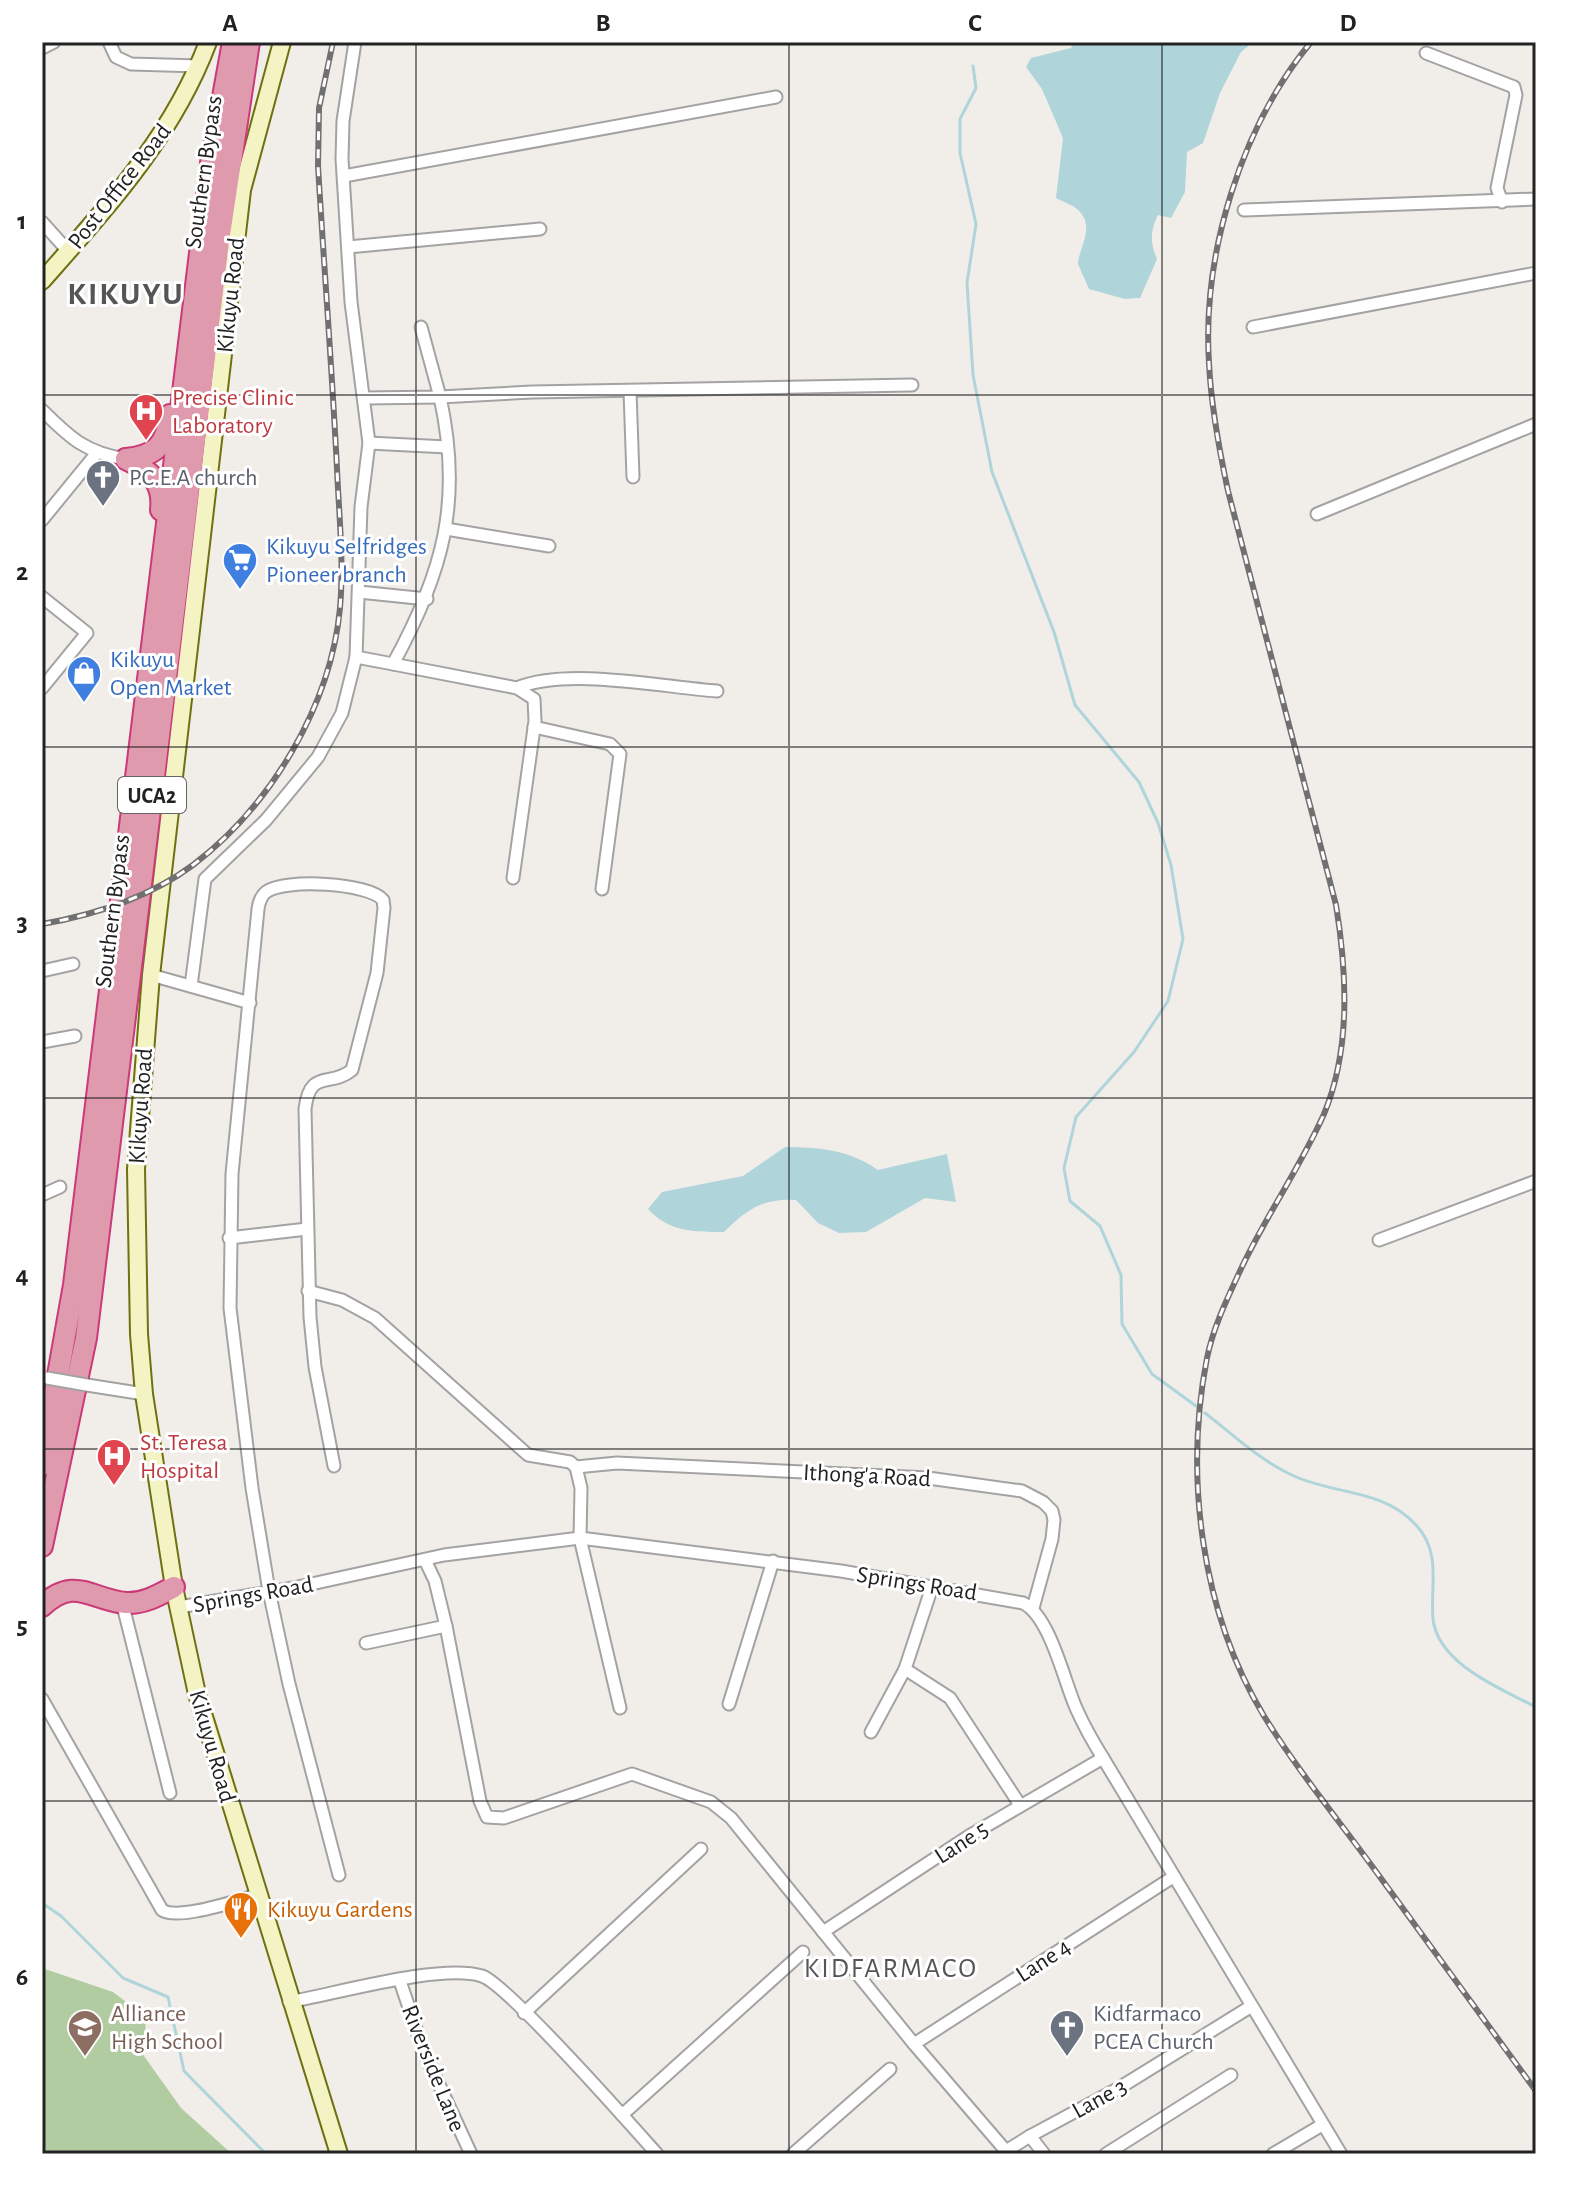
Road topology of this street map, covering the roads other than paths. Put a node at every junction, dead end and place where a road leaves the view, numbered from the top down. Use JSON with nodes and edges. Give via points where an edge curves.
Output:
{"nodes":[{"id":1,"x":54,"y":42,"type":"edge"},
{"id":2,"x":109,"y":42,"type":"edge"},
{"id":3,"x":208,"y":42,"type":"edge"},
{"id":4,"x":233,"y":42,"type":"edge"},
{"id":5,"x":249,"y":42,"type":"edge"},
{"id":6,"x":282,"y":42,"type":"edge"},
{"id":7,"x":355,"y":42,"type":"edge"},
{"id":8,"x":42,"y":48,"type":"edge"},
{"id":9,"x":1426,"y":53,"type":"dead end"},
{"id":10,"x":199,"y":66,"type":"junction"},
{"id":11,"x":776,"y":97,"type":"dead end"},
{"id":12,"x":344,"y":176,"type":"junction"},
{"id":13,"x":1536,"y":199,"type":"edge"},
{"id":14,"x":1502,"y":202,"type":"junction"},
{"id":15,"x":1244,"y":210,"type":"dead end"},
{"id":16,"x":42,"y":222,"type":"edge"},
{"id":17,"x":540,"y":229,"type":"dead end"},
{"id":18,"x":348,"y":247,"type":"junction"},
{"id":19,"x":68,"y":251,"type":"junction"},
{"id":20,"x":1536,"y":273,"type":"edge"},
{"id":21,"x":42,"y":281,"type":"edge"},
{"id":22,"x":196,"y":293,"type":"junction"},
{"id":23,"x":421,"y":327,"type":"dead end"},
{"id":24,"x":1253,"y":327,"type":"dead end"},
{"id":25,"x":912,"y":385,"type":"dead end"},
{"id":26,"x":630,"y":391,"type":"junction"},
{"id":27,"x":440,"y":397,"type":"junction"},
{"id":28,"x":365,"y":398,"type":"junction"},
{"id":29,"x":42,"y":410,"type":"edge"},
{"id":30,"x":1535,"y":426,"type":"edge"},
{"id":31,"x":369,"y":443,"type":"junction"},
{"id":32,"x":447,"y":447,"type":"junction"},
{"id":33,"x":96,"y":454,"type":"junction"},
{"id":34,"x":126,"y":459,"type":"junction"},
{"id":35,"x":633,"y":477,"type":"dead end"},
{"id":36,"x":1317,"y":514,"type":"dead end"},
{"id":37,"x":42,"y":520,"type":"edge"},
{"id":38,"x":446,"y":529,"type":"junction"},
{"id":39,"x":549,"y":546,"type":"dead end"},
{"id":40,"x":359,"y":592,"type":"junction"},
{"id":41,"x":42,"y":597,"type":"edge"},
{"id":42,"x":427,"y":599,"type":"junction"},
{"id":43,"x":158,"y":604,"type":"junction"},
{"id":44,"x":356,"y":657,"type":"junction"},
{"id":45,"x":393,"y":664,"type":"junction"},
{"id":46,"x":42,"y":688,"type":"edge"},
{"id":47,"x":517,"y":688,"type":"junction"},
{"id":48,"x":717,"y":691,"type":"dead end"},
{"id":49,"x":534,"y":727,"type":"junction"},
{"id":50,"x":513,"y":878,"type":"dead end"},
{"id":51,"x":602,"y":889,"type":"dead end"},
{"id":52,"x":73,"y":964,"type":"dead end"},
{"id":53,"x":42,"y":971,"type":"edge"},
{"id":54,"x":151,"y":975,"type":"junction"},
{"id":55,"x":191,"y":986,"type":"junction"},
{"id":56,"x":250,"y":1003,"type":"junction"},
{"id":57,"x":75,"y":1036,"type":"dead end"},
{"id":58,"x":42,"y":1042,"type":"edge"},
{"id":59,"x":1536,"y":1181,"type":"edge"},
{"id":60,"x":60,"y":1187,"type":"dead end"},
{"id":61,"x":42,"y":1195,"type":"edge"},
{"id":62,"x":307,"y":1229,"type":"junction"},
{"id":63,"x":229,"y":1238,"type":"junction"},
{"id":64,"x":1379,"y":1240,"type":"dead end"},
{"id":65,"x":308,"y":1291,"type":"junction"},
{"id":66,"x":44,"y":1377,"type":"edge"},
{"id":67,"x":144,"y":1394,"type":"junction"},
{"id":68,"x":42,"y":1465,"type":"edge"},
{"id":69,"x":334,"y":1466,"type":"dead end"},
{"id":70,"x":576,"y":1467,"type":"junction"},
{"id":71,"x":580,"y":1538,"type":"junction"},
{"id":72,"x":42,"y":1546,"type":"edge"},
{"id":73,"x":425,"y":1560,"type":"junction"},
{"id":74,"x":773,"y":1561,"type":"junction"},
{"id":75,"x":932,"y":1587,"type":"junction"},
{"id":76,"x":269,"y":1591,"type":"junction"},
{"id":77,"x":177,"y":1597,"type":"junction"},
{"id":78,"x":122,"y":1602,"type":"junction"},
{"id":79,"x":42,"y":1606,"type":"edge"},
{"id":80,"x":1033,"y":1608,"type":"junction"},
{"id":81,"x":446,"y":1626,"type":"junction"},
{"id":82,"x":366,"y":1643,"type":"dead end"},
{"id":83,"x":905,"y":1669,"type":"junction"},
{"id":84,"x":42,"y":1699,"type":"edge"},
{"id":85,"x":729,"y":1704,"type":"dead end"},
{"id":86,"x":620,"y":1708,"type":"dead end"},
{"id":87,"x":871,"y":1732,"type":"dead end"},
{"id":88,"x":1103,"y":1758,"type":"junction"},
{"id":89,"x":170,"y":1793,"type":"dead end"},
{"id":90,"x":1020,"y":1805,"type":"junction"},
{"id":91,"x":701,"y":1849,"type":"dead end"},
{"id":92,"x":339,"y":1875,"type":"dead end"},
{"id":93,"x":1173,"y":1877,"type":"junction"},
{"id":94,"x":258,"y":1895,"type":"junction"},
{"id":95,"x":823,"y":1932,"type":"junction"},
{"id":96,"x":803,"y":1952,"type":"dead end"},
{"id":97,"x":400,"y":1981,"type":"junction"},
{"id":98,"x":289,"y":2002,"type":"junction"},
{"id":99,"x":1250,"y":2007,"type":"junction"},
{"id":100,"x":524,"y":2013,"type":"junction"},
{"id":101,"x":914,"y":2044,"type":"junction"},
{"id":102,"x":890,"y":2069,"type":"dead end"},
{"id":103,"x":1231,"y":2075,"type":"dead end"},
{"id":104,"x":622,"y":2115,"type":"junction"},
{"id":105,"x":1322,"y":2125,"type":"junction"},
{"id":106,"x":1030,"y":2136,"type":"junction"},
{"id":107,"x":1005,"y":2153,"type":"edge"},
{"id":108,"x":339,"y":2154,"type":"edge"},
{"id":109,"x":471,"y":2154,"type":"edge"},
{"id":110,"x":657,"y":2154,"type":"edge"},
{"id":111,"x":793,"y":2154,"type":"edge"},
{"id":112,"x":1044,"y":2154,"type":"edge"},
{"id":113,"x":1106,"y":2154,"type":"edge"},
{"id":114,"x":1273,"y":2154,"type":"edge"},
{"id":115,"x":1341,"y":2154,"type":"edge"}],
"edges":[{"from":1,"to":8,"type":"street"},
{"from":2,"to":10,"type":"street","via":[[124,62]]},
{"from":3,"to":10,"type":"main road","name":"Post Office Road"},
{"from":4,"to":22,"type":"highway","name":"Southern Bypass","number":"UCA2","via":[[211,163]]},
{"from":5,"to":72,"type":"highway","name":"Southern Bypass","number":"UCA2","via":[[219,241],[86,1338]]},
{"from":6,"to":54,"type":"main road","name":"Kikuyu Road","via":[[242,190]]},
{"from":7,"to":12,"type":"street","via":[[342,131]]},
{"from":9,"to":14,"type":"street","via":[[1514,87],[1497,188]]},
{"from":10,"to":19,"type":"main road","name":"Post Office Road","via":[[146,158]]},
{"from":11,"to":12,"type":"street"},
{"from":12,"to":18,"type":"street"},
{"from":13,"to":14,"type":"street"},
{"from":14,"to":15,"type":"street"},
{"from":16,"to":19,"type":"street"},
{"from":17,"to":18,"type":"street"},
{"from":18,"to":28,"type":"street"},
{"from":19,"to":21,"type":"main road","name":"Post Office Road"},
{"from":20,"to":24,"type":"street"},
{"from":22,"to":34,"type":"highway","via":[[181,309],[163,444],[148,456]]},
{"from":22,"to":43,"type":"highway","name":"Southern Bypass","number":"UCA2"},
{"from":23,"to":27,"type":"street"},
{"from":25,"to":26,"type":"street"},
{"from":26,"to":27,"type":"street"},
{"from":26,"to":35,"type":"street"},
{"from":27,"to":28,"type":"street"},
{"from":27,"to":32,"type":"street"},
{"from":28,"to":31,"type":"street"},
{"from":29,"to":33,"type":"street"},
{"from":30,"to":36,"type":"street"},
{"from":31,"to":32,"type":"street"},
{"from":31,"to":40,"type":"street"},
{"from":32,"to":38,"type":"street"},
{"from":33,"to":34,"type":"street"},
{"from":33,"to":37,"type":"street"},
{"from":34,"to":43,"type":"highway","via":[[160,485],[151,578]]},
{"from":38,"to":39,"type":"street"},
{"from":38,"to":42,"type":"street"},
{"from":40,"to":42,"type":"street"},
{"from":40,"to":44,"type":"street"},
{"from":41,"to":46,"type":"street","via":[[87,633]]},
{"from":42,"to":45,"type":"street"},
{"from":43,"to":68,"type":"highway","name":"Southern Bypass","number":"UCA2","via":[[74,1285]]},
{"from":44,"to":45,"type":"street"},
{"from":44,"to":55,"type":"street","via":[[342,713],[318,757],[266,820],[205,879]]},
{"from":45,"to":47,"type":"street"},
{"from":47,"to":48,"type":"street","via":[[563,678]]},
{"from":47,"to":49,"type":"street","via":[[534,699]]},
{"from":49,"to":50,"type":"street"},
{"from":49,"to":51,"type":"street","via":[[610,744],[620,754]]},
{"from":52,"to":53,"type":"street"},
{"from":54,"to":55,"type":"street"},
{"from":54,"to":67,"type":"main road","name":"Kikuyu Road","via":[[135,1190]]},
{"from":55,"to":56,"type":"street"},
{"from":56,"to":62,"type":"street","via":[[258,909],[264,894],[298,884],[371,890],[383,900],[377,973],[352,1070],[315,1082],[307,1095]]},
{"from":56,"to":63,"type":"street"},
{"from":57,"to":58,"type":"street"},
{"from":59,"to":64,"type":"street"},
{"from":60,"to":61,"type":"street"},
{"from":62,"to":63,"type":"street"},
{"from":62,"to":65,"type":"street"},
{"from":63,"to":76,"type":"street","via":[[234,1346]]},
{"from":65,"to":69,"type":"street","via":[[315,1367]]},
{"from":65,"to":70,"type":"street","via":[[342,1300],[375,1318],[528,1455]]},
{"from":66,"to":67,"type":"street","bridge":true},
{"from":67,"to":77,"type":"main road","name":"Kikuyu Road"},
{"from":70,"to":71,"type":"street"},
{"from":70,"to":80,"type":"street","name":"Ithong'a Road","via":[[617,1463],[928,1478],[1022,1491],[1043,1502],[1054,1520]]},
{"from":71,"to":73,"type":"street","name":"Springs Road"},
{"from":71,"to":74,"type":"street","name":"Springs Road"},
{"from":71,"to":86,"type":"street"},
{"from":73,"to":76,"type":"street","name":"Springs Road"},
{"from":73,"to":81,"type":"street"},
{"from":74,"to":75,"type":"street","name":"Springs Road"},
{"from":74,"to":85,"type":"street"},
{"from":75,"to":80,"type":"street","name":"Springs Road","via":[[991,1595]]},
{"from":75,"to":83,"type":"street"},
{"from":76,"to":77,"type":"street","name":"Springs Road"},
{"from":76,"to":92,"type":"street"},
{"from":77,"to":78,"type":"highway"},
{"from":77,"to":94,"type":"main road","name":"Kikuyu Road","via":[[200,1705]]},
{"from":78,"to":79,"type":"highway","via":[[77,1589],[53,1596]]},
{"from":78,"to":89,"type":"street"},
{"from":80,"to":88,"type":"street"},
{"from":81,"to":82,"type":"street"},
{"from":81,"to":95,"type":"street","via":[[487,1817],[504,1818],[621,1776],[644,1776],[723,1810]]},
{"from":83,"to":87,"type":"street"},
{"from":83,"to":90,"type":"street","via":[[950,1698]]},
{"from":84,"to":94,"type":"street","via":[[162,1910],[187,1912]]},
{"from":88,"to":90,"type":"street","name":"Lane 5"},
{"from":88,"to":93,"type":"street"},
{"from":90,"to":95,"type":"street","name":"Lane 5"},
{"from":91,"to":100,"type":"street"},
{"from":93,"to":99,"type":"street"},
{"from":93,"to":101,"type":"street","name":"Lane 4"},
{"from":94,"to":98,"type":"main road","name":"Kikuyu Road"},
{"from":95,"to":101,"type":"street"},
{"from":96,"to":104,"type":"street"},
{"from":97,"to":98,"type":"street"},
{"from":97,"to":100,"type":"street","via":[[481,1976]]},
{"from":97,"to":109,"type":"street","name":"Riverside Lane","via":[[424,2052]]},
{"from":98,"to":108,"type":"main road","name":"Kikuyu Road"},
{"from":99,"to":105,"type":"street"},
{"from":99,"to":106,"type":"street","name":"Lane 3"},
{"from":100,"to":104,"type":"street"},
{"from":101,"to":107,"type":"street"},
{"from":102,"to":111,"type":"street"},
{"from":103,"to":113,"type":"street"},
{"from":104,"to":110,"type":"street"},
{"from":105,"to":114,"type":"street"},
{"from":105,"to":115,"type":"street"},
{"from":106,"to":107,"type":"street","name":"Lane 3"},
{"from":106,"to":112,"type":"street"}]}
